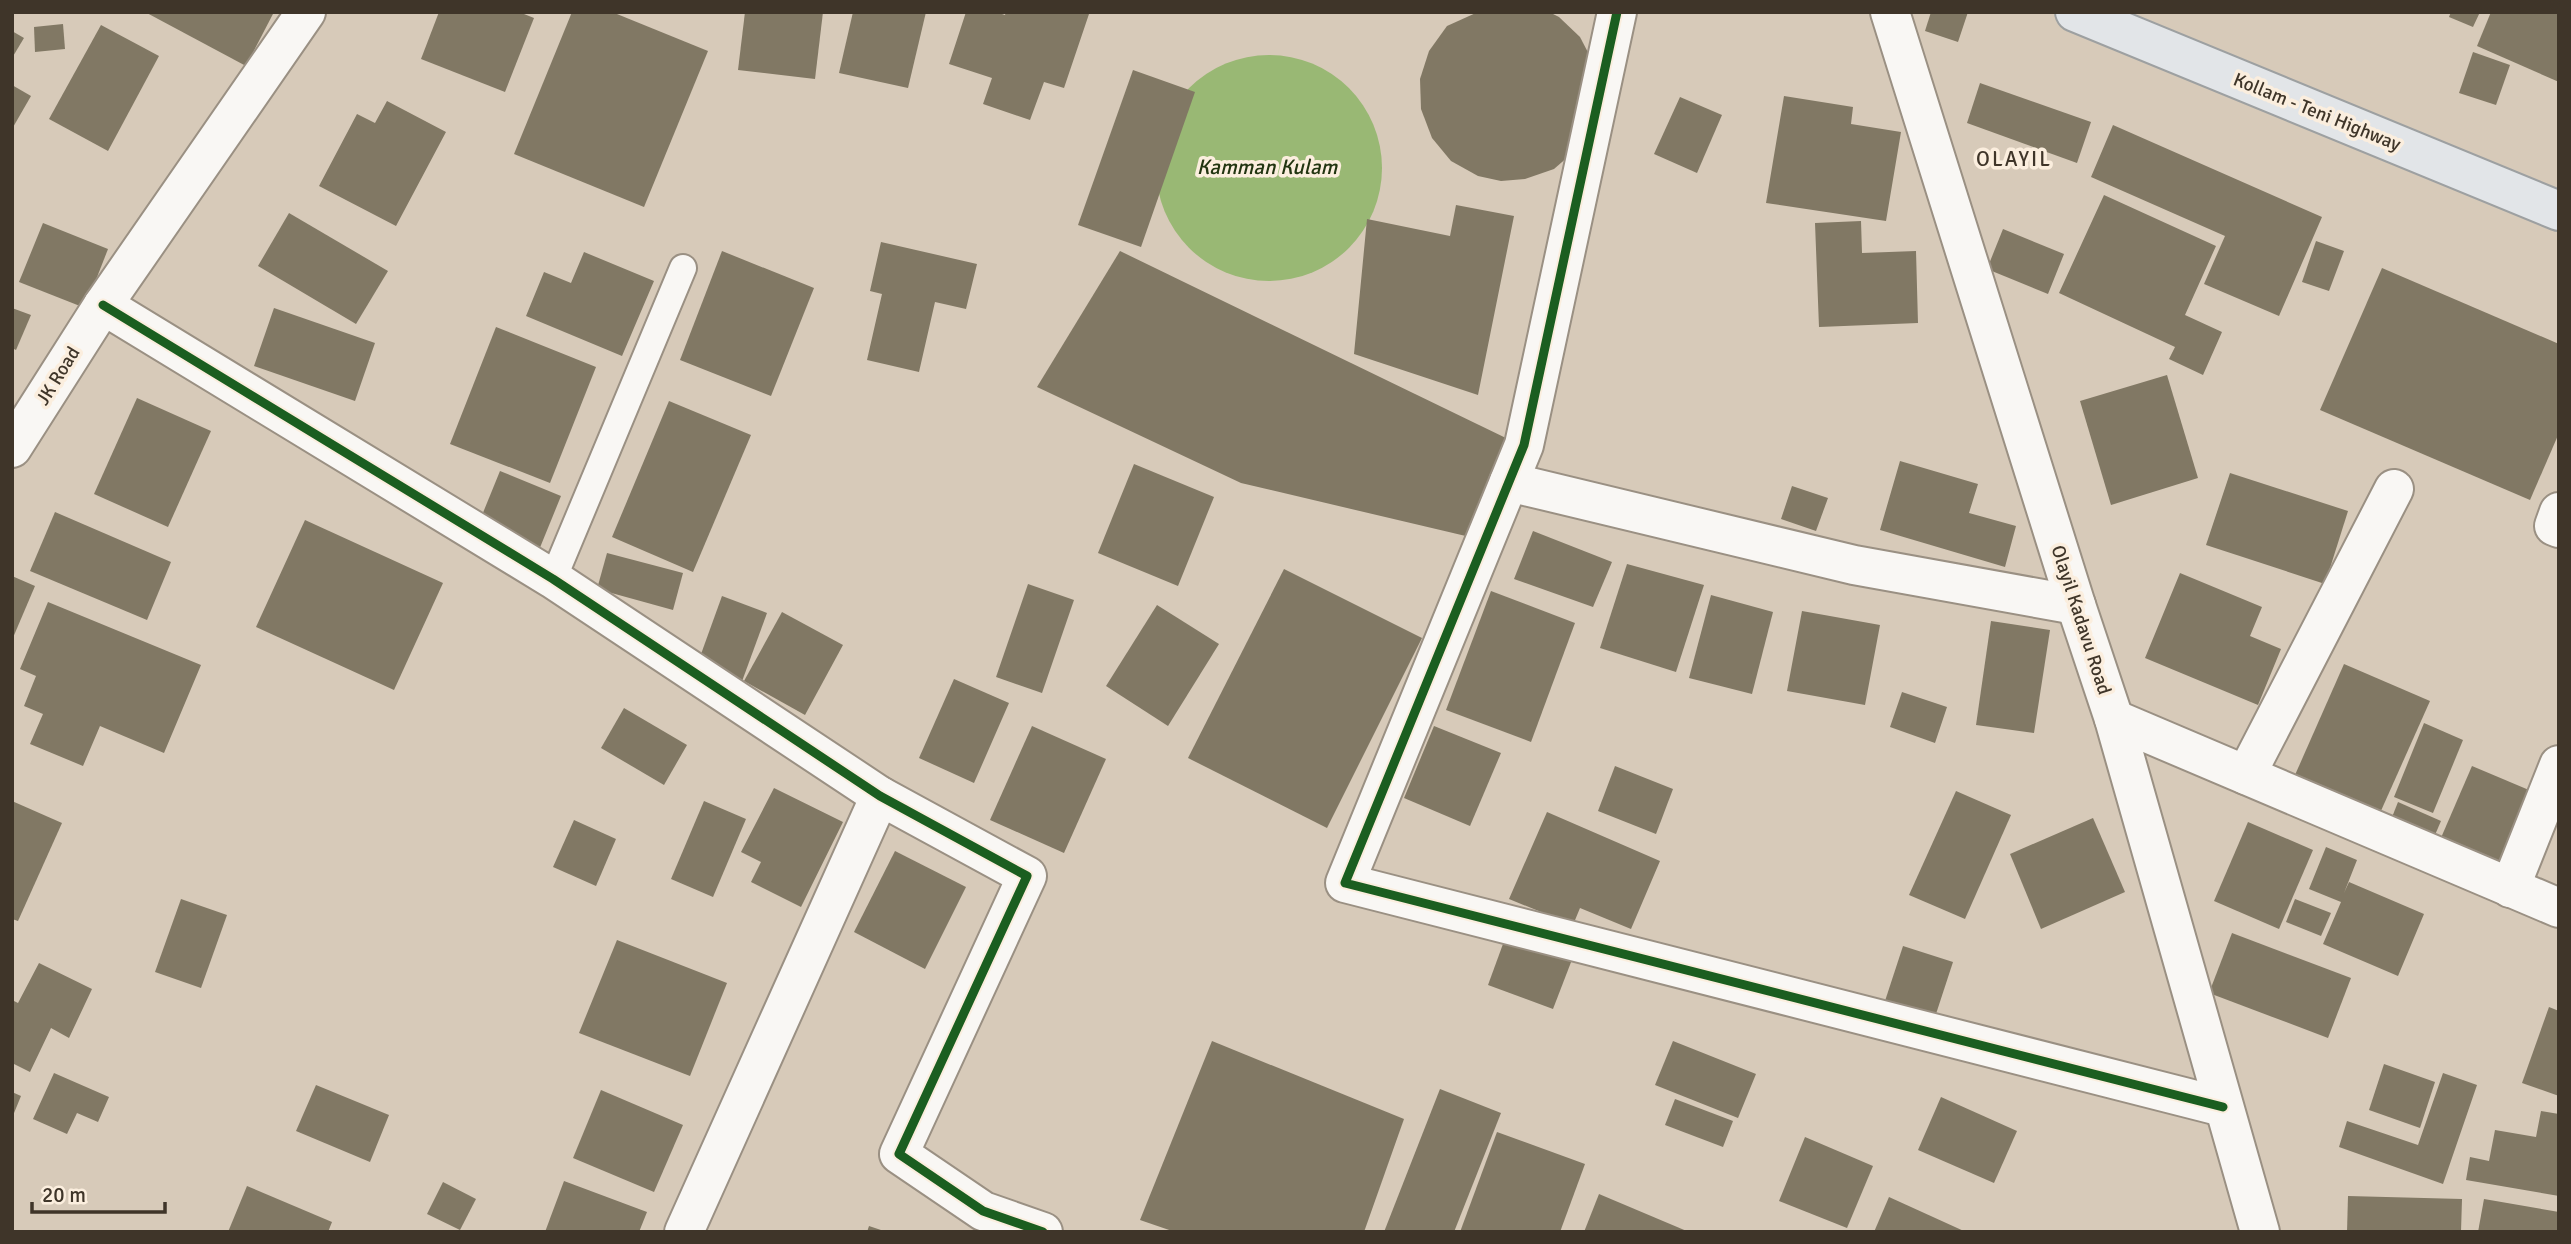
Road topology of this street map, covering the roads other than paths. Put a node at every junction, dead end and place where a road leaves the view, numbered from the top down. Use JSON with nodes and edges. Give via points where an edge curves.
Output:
{"nodes":[{"id":1,"x":306,"y":12,"type":"edge"},
{"id":2,"x":1617,"y":12,"type":"edge"},
{"id":3,"x":1890,"y":12,"type":"edge"},
{"id":4,"x":2074,"y":12,"type":"edge"},
{"id":5,"x":2559,"y":211,"type":"edge"},
{"id":6,"x":683,"y":268,"type":"dead end"},
{"id":7,"x":103,"y":305,"type":"junction"},
{"id":8,"x":12,"y":448,"type":"edge"},
{"id":9,"x":1509,"y":482,"type":"junction"},
{"id":10,"x":2394,"y":489,"type":"dead end"},
{"id":11,"x":2559,"y":512,"type":"edge"},
{"id":12,"x":2559,"y":528,"type":"edge"},
{"id":13,"x":553,"y":579,"type":"junction"},
{"id":14,"x":2076,"y":605,"type":"junction"},
{"id":15,"x":2114,"y":719,"type":"junction"},
{"id":16,"x":2559,"y":765,"type":"edge"},
{"id":17,"x":2246,"y":775,"type":"junction"},
{"id":18,"x":880,"y":796,"type":"junction"},
{"id":19,"x":2510,"y":888,"type":"junction"},
{"id":20,"x":2559,"y":908,"type":"edge"},
{"id":21,"x":2223,"y":1107,"type":"junction"},
{"id":22,"x":684,"y":1232,"type":"edge"},
{"id":23,"x":1043,"y":1232,"type":"edge"},
{"id":24,"x":2260,"y":1232,"type":"edge"}],
"edges":[{"from":1,"to":7,"type":"street","name":"JK Road"},
{"from":2,"to":9,"type":"street","via":[[1524,445]]},
{"from":3,"to":14,"type":"street","name":"Olayil Kadavu Road"},
{"from":4,"to":5,"type":"main road","name":"Kollam - Teni Highway"},
{"from":6,"to":13,"type":"lane"},
{"from":7,"to":8,"type":"street","name":"JK Road"},
{"from":7,"to":13,"type":"street"},
{"from":9,"to":14,"type":"street","via":[[1854,565]]},
{"from":9,"to":21,"type":"street","via":[[1345,883]]},
{"from":10,"to":17,"type":"street"},
{"from":11,"to":12,"type":"street","via":[[2554,526]]},
{"from":13,"to":18,"type":"street"},
{"from":14,"to":15,"type":"street","name":"Olayil Kadavu Road"},
{"from":15,"to":17,"type":"street"},
{"from":15,"to":21,"type":"street","name":"Olayil Kadavu Road"},
{"from":16,"to":19,"type":"street"},
{"from":17,"to":19,"type":"street"},
{"from":18,"to":22,"type":"street"},
{"from":18,"to":23,"type":"street","via":[[1027,876],[899,1154],[983,1211]]},
{"from":19,"to":20,"type":"street"},
{"from":21,"to":24,"type":"street","name":"Olayil Kadavu Road"}]}
